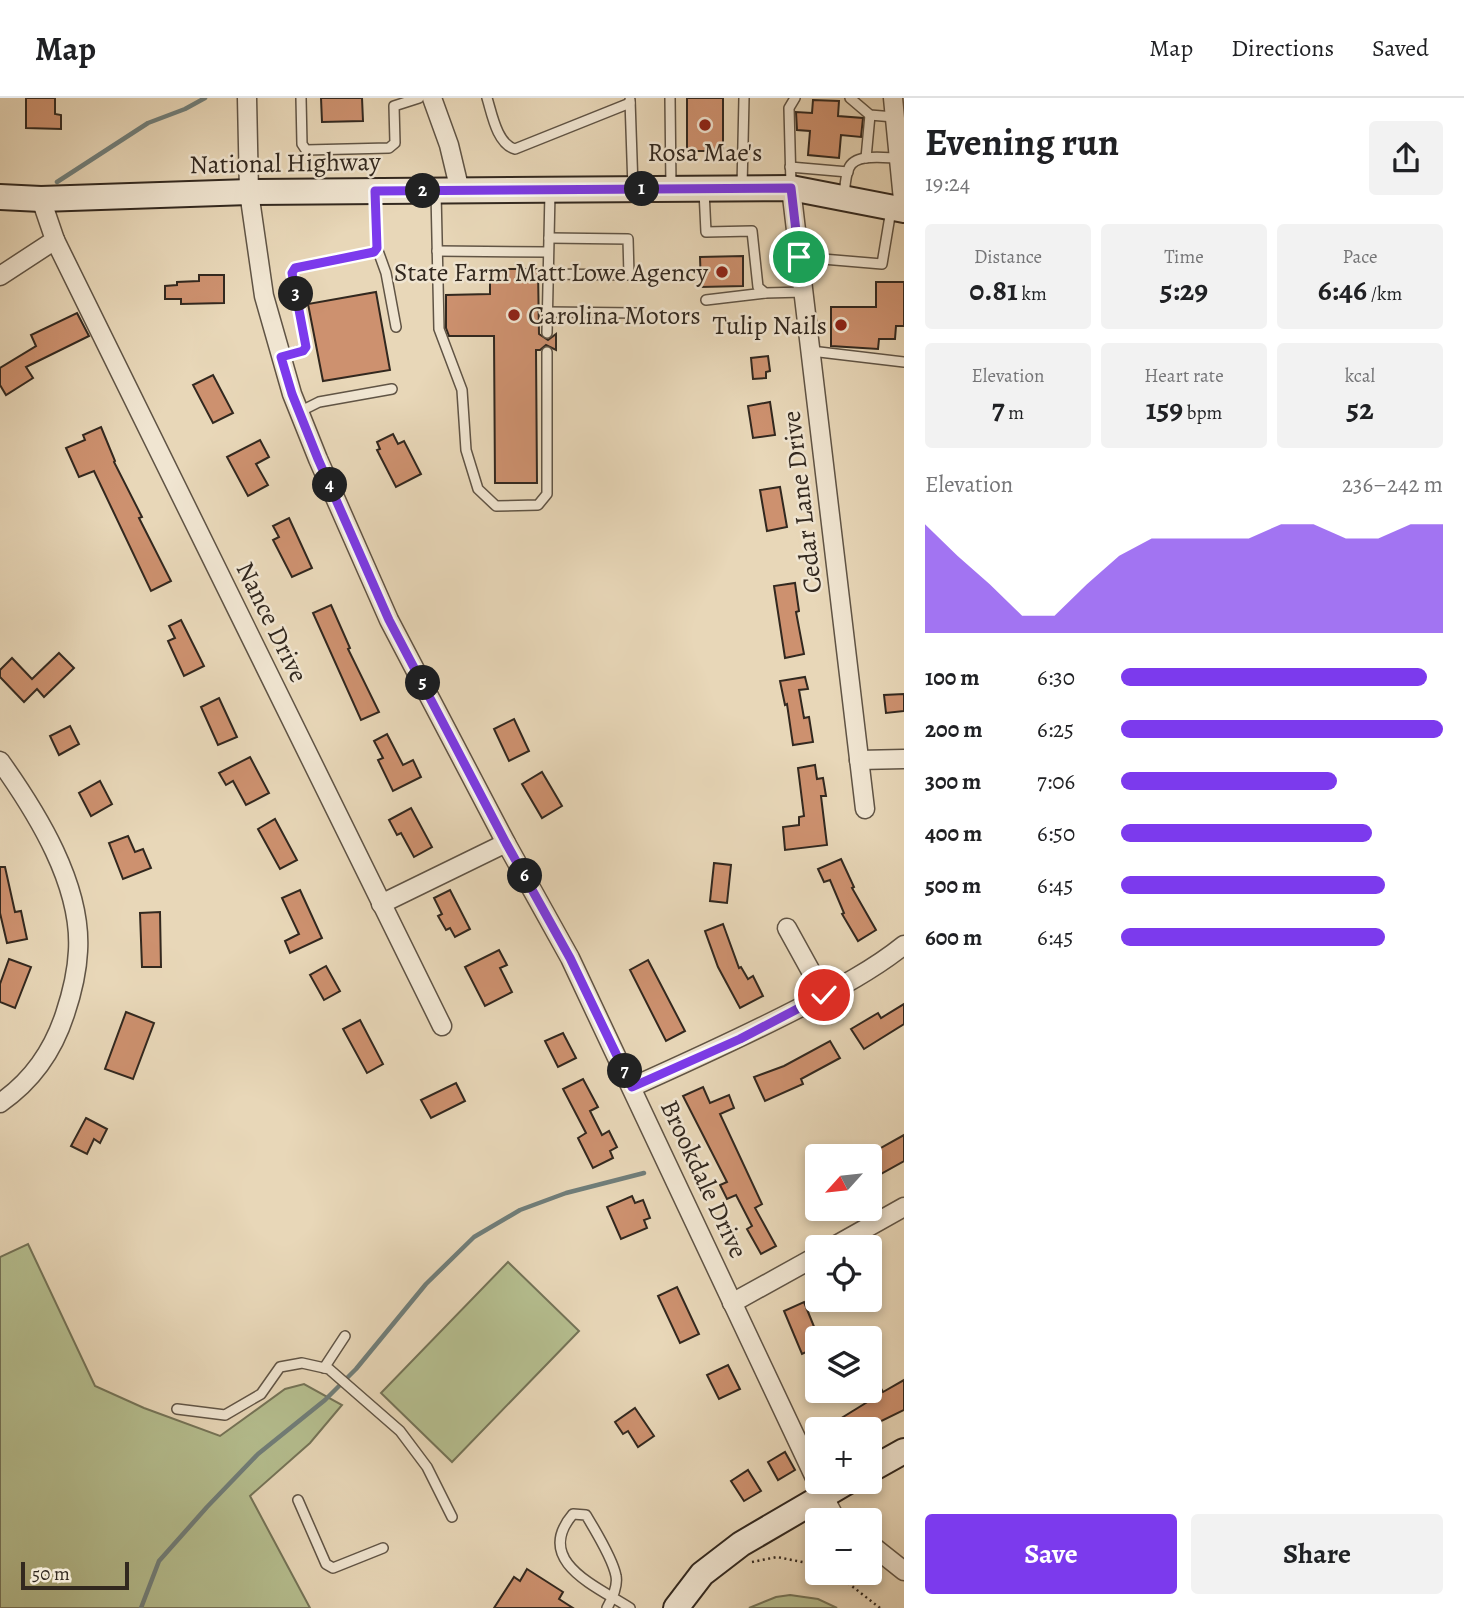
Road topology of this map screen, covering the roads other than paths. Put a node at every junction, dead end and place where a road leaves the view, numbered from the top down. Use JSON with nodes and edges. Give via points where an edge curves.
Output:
{"nodes":[{"id":1,"x":247,"y":98,"type":"edge"},
{"id":2,"x":301,"y":98,"type":"edge"},
{"id":3,"x":419,"y":98,"type":"edge"},
{"id":4,"x":432,"y":98,"type":"edge"},
{"id":5,"x":487,"y":98,"type":"edge"},
{"id":6,"x":670,"y":98,"type":"edge"},
{"id":7,"x":744,"y":98,"type":"edge"},
{"id":8,"x":795,"y":98,"type":"edge"},
{"id":9,"x":850,"y":98,"type":"edge"},
{"id":10,"x":893,"y":98,"type":"edge"},
{"id":11,"x":630,"y":100,"type":"edge"},
{"id":12,"x":393,"y":102,"type":"edge"},
{"id":13,"x":870,"y":116,"type":"junction"},
{"id":14,"x":894,"y":117,"type":"junction"},
{"id":15,"x":866,"y":158,"type":"junction"},
{"id":16,"x":898,"y":158,"type":"junction"},
{"id":17,"x":848,"y":172,"type":"junction"},
{"id":18,"x":790,"y":178,"type":"junction"},
{"id":19,"x":671,"y":189,"type":"junction"},
{"id":20,"x":704,"y":189,"type":"junction"},
{"id":21,"x":742,"y":189,"type":"junction"},
{"id":22,"x":550,"y":190,"type":"junction"},
{"id":23,"x":633,"y":190,"type":"junction"},
{"id":24,"x":375,"y":191,"type":"junction"},
{"id":25,"x":448,"y":191,"type":"junction"},
{"id":26,"x":249,"y":192,"type":"junction"},
{"id":27,"x":0,"y":197,"type":"edge"},
{"id":28,"x":41,"y":198,"type":"junction"},
{"id":29,"x":844,"y":199,"type":"junction"},
{"id":30,"x":901,"y":209,"type":"edge"},
{"id":31,"x":549,"y":238,"type":"junction"},
{"id":32,"x":55,"y":240,"type":"junction"},
{"id":33,"x":377,"y":248,"type":"junction"},
{"id":34,"x":437,"y":251,"type":"junction"},
{"id":35,"x":548,"y":252,"type":"junction"},
{"id":36,"x":799,"y":257,"type":"junction"},
{"id":37,"x":548,"y":274,"type":"junction"},
{"id":38,"x":0,"y":276,"type":"edge"},
{"id":39,"x":804,"y":292,"type":"junction"},
{"id":40,"x":765,"y":293,"type":"junction"},
{"id":41,"x":706,"y":300,"type":"dead end"},
{"id":42,"x":547,"y":312,"type":"junction"},
{"id":43,"x":636,"y":313,"type":"dead end"},
{"id":44,"x":396,"y":327,"type":"dead end"},
{"id":45,"x":547,"y":333,"type":"dead end"},
{"id":46,"x":811,"y":351,"type":"junction"},
{"id":47,"x":547,"y":352,"type":"dead end"},
{"id":48,"x":281,"y":357,"type":"junction"},
{"id":49,"x":904,"y":362,"type":"edge"},
{"id":50,"x":392,"y":389,"type":"dead end"},
{"id":51,"x":299,"y":412,"type":"junction"},
{"id":52,"x":904,"y":759,"type":"edge"},
{"id":53,"x":859,"y":760,"type":"junction"},
{"id":54,"x":0,"y":761,"type":"edge"},
{"id":55,"x":865,"y":809,"type":"dead end"},
{"id":56,"x":506,"y":843,"type":"junction"},
{"id":57,"x":381,"y":904,"type":"junction"},
{"id":58,"x":787,"y":928,"type":"dead end"},
{"id":59,"x":904,"y":945,"type":"edge"},
{"id":60,"x":824,"y":995,"type":"junction"},
{"id":61,"x":442,"y":1026,"type":"dead end"},
{"id":62,"x":632,"y":1087,"type":"junction"},
{"id":63,"x":0,"y":1103,"type":"edge"},
{"id":64,"x":904,"y":1207,"type":"edge"},
{"id":65,"x":854,"y":1235,"type":"edge"},
{"id":66,"x":805,"y":1263,"type":"edge"},
{"id":67,"x":732,"y":1303,"type":"junction"},
{"id":68,"x":345,"y":1336,"type":"dead end"},
{"id":69,"x":324,"y":1368,"type":"junction"},
{"id":70,"x":177,"y":1409,"type":"dead end"},
{"id":71,"x":904,"y":1451,"type":"edge"},
{"id":72,"x":882,"y":1463,"type":"edge"},
{"id":73,"x":823,"y":1495,"type":"junction"},
{"id":74,"x":298,"y":1500,"type":"dead end"},
{"id":75,"x":830,"y":1508,"type":"edge"},
{"id":76,"x":452,"y":1517,"type":"dead end"},
{"id":77,"x":383,"y":1548,"type":"dead end"},
{"id":78,"x":882,"y":1554,"type":"edge"},
{"id":79,"x":904,"y":1571,"type":"edge"},
{"id":80,"x":613,"y":1597,"type":"junction"},
{"id":81,"x":607,"y":1608,"type":"edge"},
{"id":82,"x":630,"y":1608,"type":"edge"},
{"id":83,"x":676,"y":1608,"type":"edge"}],
"edges":[{"from":1,"to":26,"type":"street","name":"Brookdale Drive"},
{"from":2,"to":12,"type":"lane","via":[[306,150],[389,148],[395,143]]},
{"from":3,"to":12,"type":"lane"},
{"from":4,"to":25,"type":"street","via":[[449,145]]},
{"from":5,"to":11,"type":"lane","via":[[502,140],[515,149]]},
{"from":6,"to":19,"type":"lane"},
{"from":7,"to":21,"type":"lane"},
{"from":8,"to":18,"type":"lane","via":[[789,108]]},
{"from":9,"to":13,"type":"lane"},
{"from":10,"to":14,"type":"street"},
{"from":11,"to":23,"type":"lane"},
{"from":13,"to":14,"type":"lane"},
{"from":13,"to":15,"type":"lane"},
{"from":14,"to":16,"type":"street"},
{"from":15,"to":16,"type":"lane"},
{"from":15,"to":17,"type":"lane","via":[[855,161]]},
{"from":16,"to":30,"type":"street"},
{"from":17,"to":18,"type":"lane"},
{"from":17,"to":29,"type":"lane"},
{"from":18,"to":21,"type":"main road","name":"National Highway"},
{"from":18,"to":29,"type":"main road","name":"National Highway"},
{"from":18,"to":36,"type":"street","name":"Cedar Lane Drive"},
{"from":19,"to":20,"type":"main road","name":"National Highway"},
{"from":19,"to":23,"type":"main road","name":"National Highway"},
{"from":20,"to":21,"type":"main road","name":"National Highway"},
{"from":20,"to":40,"type":"lane","via":[[706,232],[752,231],[758,287]]},
{"from":22,"to":23,"type":"main road","name":"National Highway"},
{"from":22,"to":25,"type":"main road","name":"National Highway"},
{"from":22,"to":31,"type":"lane"},
{"from":24,"to":25,"type":"main road","name":"National Highway"},
{"from":24,"to":26,"type":"main road","name":"National Highway"},
{"from":24,"to":33,"type":"lane"},
{"from":25,"to":34,"type":"lane"},
{"from":26,"to":28,"type":"main road","name":"National Highway"},
{"from":26,"to":48,"type":"street","name":"Brookdale Drive","via":[[264,296]]},
{"from":27,"to":28,"type":"main road","name":"National Highway"},
{"from":28,"to":32,"type":"street","name":"Nance Drive"},
{"from":29,"to":30,"type":"main road","name":"National Highway"},
{"from":30,"to":36,"type":"lane","via":[[882,264]]},
{"from":31,"to":35,"type":"lane"},
{"from":31,"to":37,"type":"lane","via":[[628,239],[629,275]]},
{"from":32,"to":38,"type":"street"},
{"from":32,"to":57,"type":"street","name":"Nance Drive"},
{"from":33,"to":44,"type":"lane"},
{"from":33,"to":48,"type":"lane","via":[[295,268],[292,273],[306,347]]},
{"from":34,"to":35,"type":"lane"},
{"from":34,"to":47,"type":"lane","via":[[439,329],[462,390],[466,450],[478,489],[496,506],[538,505],[547,494]]},
{"from":35,"to":37,"type":"lane"},
{"from":36,"to":39,"type":"street","name":"Cedar Lane Drive"},
{"from":37,"to":42,"type":"lane"},
{"from":39,"to":40,"type":"lane"},
{"from":39,"to":46,"type":"street","name":"Cedar Lane Drive"},
{"from":40,"to":41,"type":"lane"},
{"from":42,"to":43,"type":"lane"},
{"from":42,"to":45,"type":"lane"},
{"from":46,"to":49,"type":"lane"},
{"from":46,"to":53,"type":"street","name":"Cedar Lane Drive"},
{"from":48,"to":51,"type":"street","name":"Brookdale Drive"},
{"from":50,"to":51,"type":"lane","via":[[319,402]]},
{"from":51,"to":56,"type":"street","name":"Brookdale Drive","via":[[389,620]]},
{"from":52,"to":53,"type":"street"},
{"from":53,"to":55,"type":"street","name":"Cedar Lane Drive"},
{"from":54,"to":63,"type":"street","via":[[32,809],[65,877],[79,949],[76,977],[56,1039],[30,1078]]},
{"from":56,"to":57,"type":"street"},
{"from":56,"to":62,"type":"street","name":"Brookdale Drive","via":[[570,958]]},
{"from":57,"to":61,"type":"street","name":"Nance Drive"},
{"from":58,"to":60,"type":"street"},
{"from":59,"to":60,"type":"street"},
{"from":60,"to":62,"type":"street"},
{"from":62,"to":67,"type":"street","name":"Brookdale Drive"},
{"from":64,"to":65,"type":"street"},
{"from":66,"to":67,"type":"street"},
{"from":67,"to":73,"type":"street","name":"Brookdale Drive"},
{"from":68,"to":69,"type":"lane"},
{"from":69,"to":70,"type":"lane","via":[[302,1363],[280,1367],[261,1394],[225,1415]]},
{"from":69,"to":76,"type":"lane","via":[[400,1431],[427,1467]]},
{"from":71,"to":72,"type":"main road"},
{"from":73,"to":75,"type":"street","name":"Brookdale Drive"},
{"from":73,"to":83,"type":"main road","via":[[741,1544],[702,1574]]},
{"from":74,"to":77,"type":"lane","via":[[327,1564],[333,1568]]},
{"from":78,"to":79,"type":"street"},
{"from":80,"to":80,"type":"lane","via":[[574,1571],[562,1557],[558,1541],[573,1514],[586,1515],[596,1533],[617,1577]]},
{"from":80,"to":81,"type":"lane"},
{"from":80,"to":82,"type":"lane"}]}
